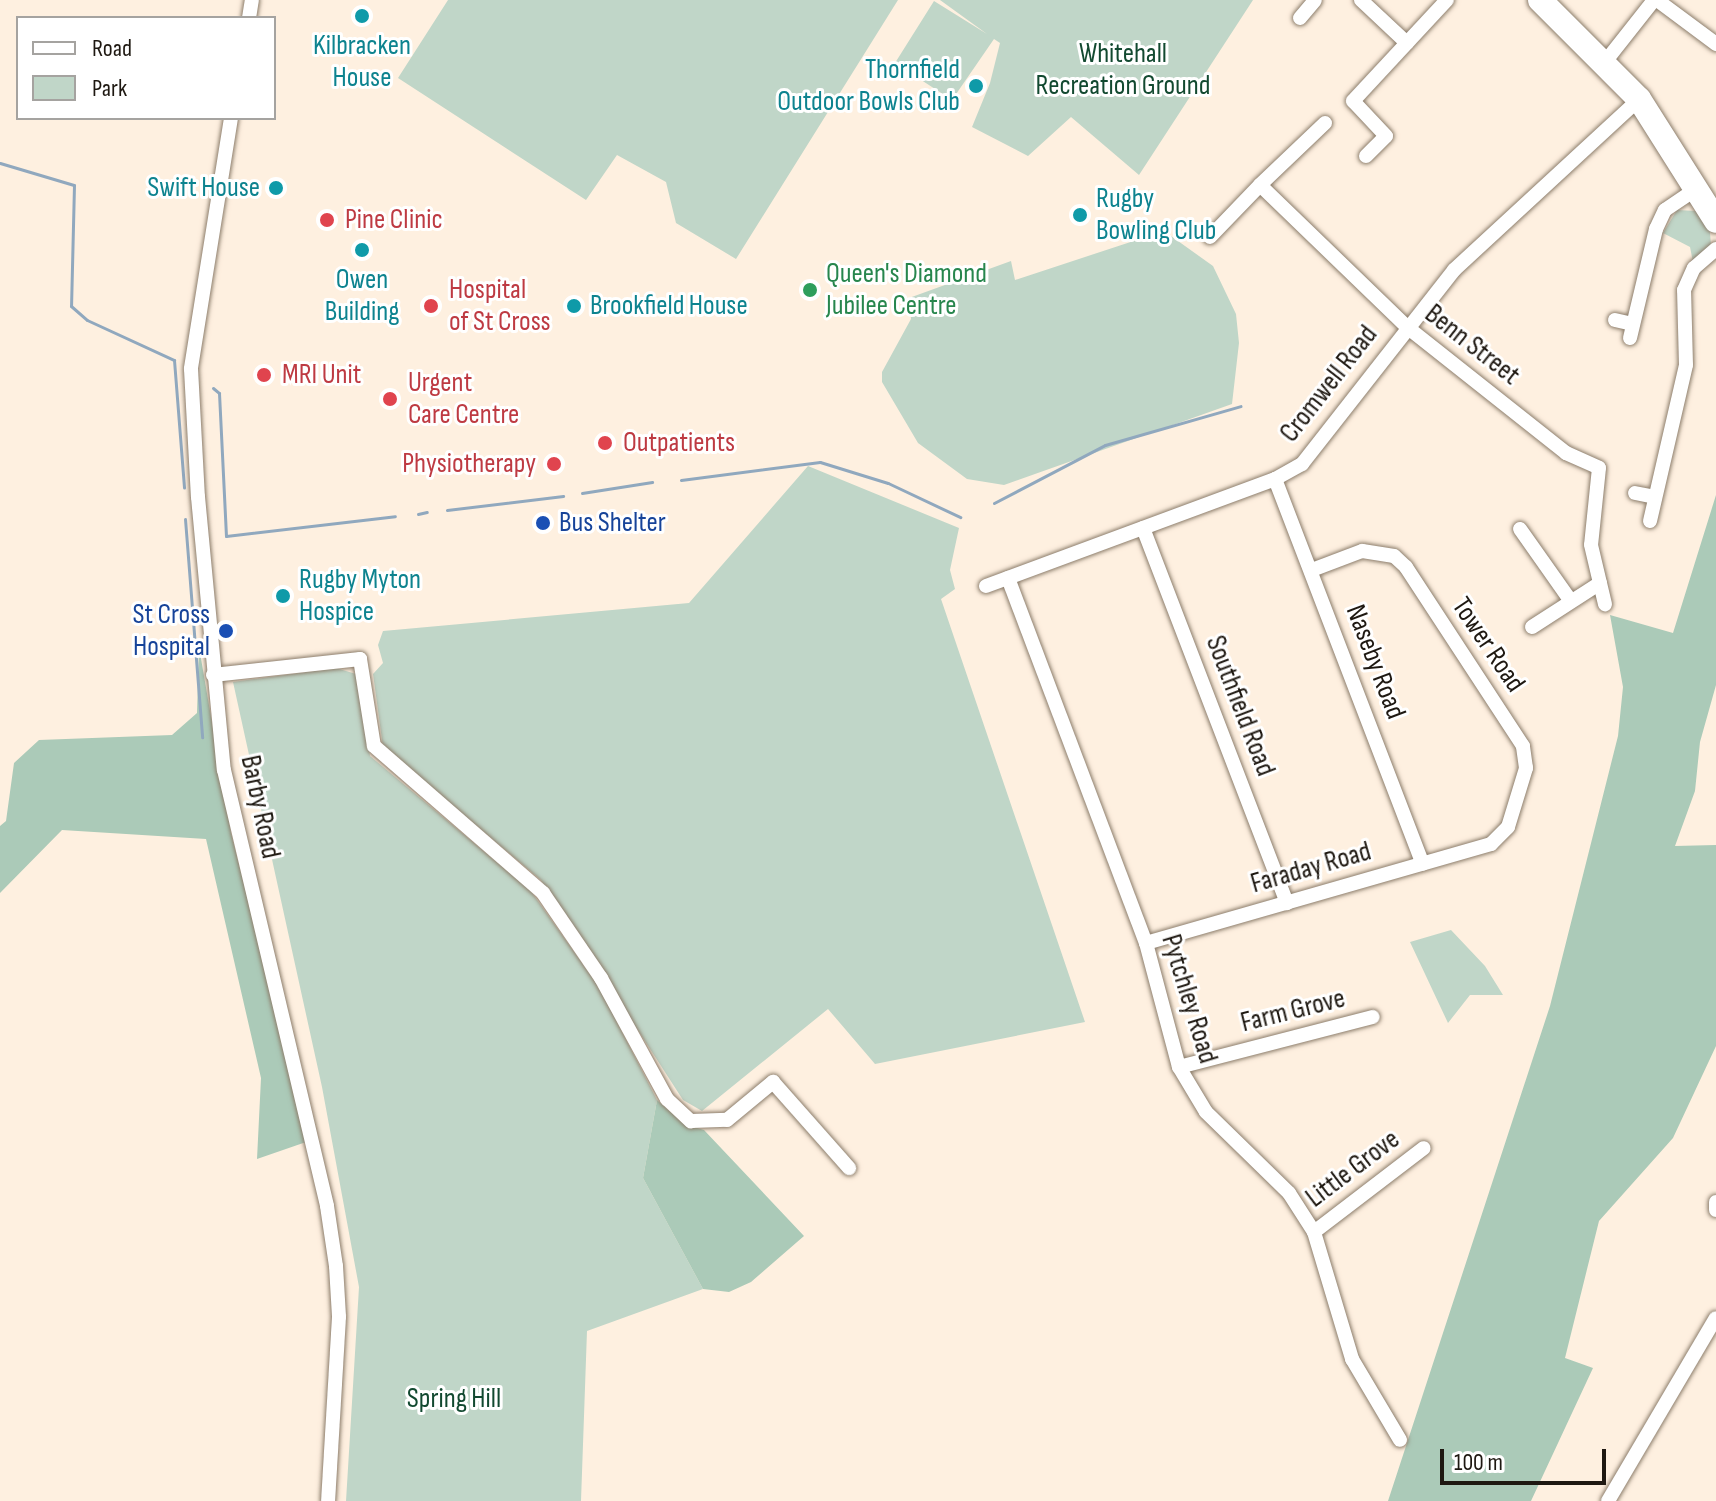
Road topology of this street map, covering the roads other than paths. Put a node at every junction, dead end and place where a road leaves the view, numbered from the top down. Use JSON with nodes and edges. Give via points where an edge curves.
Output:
{"nodes":[{"id":1,"x":1315,"y":0,"type":"edge"},
{"id":2,"x":1361,"y":0,"type":"edge"},
{"id":3,"x":1447,"y":0,"type":"edge"},
{"id":4,"x":1540,"y":0,"type":"edge"},
{"id":5,"x":1656,"y":0,"type":"edge"},
{"id":6,"x":1300,"y":18,"type":"dead end"},
{"id":7,"x":1407,"y":43,"type":"junction"},
{"id":8,"x":1716,"y":44,"type":"edge"},
{"id":9,"x":1605,"y":62,"type":"junction"},
{"id":10,"x":1639,"y":99,"type":"junction"},
{"id":11,"x":231,"y":120,"type":"edge"},
{"id":12,"x":1325,"y":123,"type":"dead end"},
{"id":13,"x":1366,"y":156,"type":"dead end"},
{"id":14,"x":1260,"y":185,"type":"junction"},
{"id":15,"x":1698,"y":188,"type":"junction"},
{"id":16,"x":1716,"y":221,"type":"edge"},
{"id":17,"x":1210,"y":237,"type":"dead end"},
{"id":18,"x":1716,"y":249,"type":"edge"},
{"id":19,"x":1615,"y":320,"type":"dead end"},
{"id":20,"x":1407,"y":327,"type":"junction"},
{"id":21,"x":1275,"y":479,"type":"junction"},
{"id":22,"x":1650,"y":521,"type":"dead end"},
{"id":23,"x":1143,"y":528,"type":"junction"},
{"id":24,"x":1520,"y":529,"type":"dead end"},
{"id":25,"x":1312,"y":570,"type":"junction"},
{"id":26,"x":1008,"y":578,"type":"junction"},
{"id":27,"x":1600,"y":583,"type":"junction"},
{"id":28,"x":986,"y":586,"type":"dead end"},
{"id":29,"x":1570,"y":600,"type":"junction"},
{"id":30,"x":1605,"y":604,"type":"dead end"},
{"id":31,"x":1532,"y":627,"type":"dead end"},
{"id":32,"x":213,"y":675,"type":"junction"},
{"id":33,"x":1491,"y":844,"type":"joint"},
{"id":34,"x":1423,"y":864,"type":"junction"},
{"id":35,"x":1287,"y":903,"type":"junction"},
{"id":36,"x":1146,"y":943,"type":"junction"},
{"id":37,"x":1373,"y":1017,"type":"dead end"},
{"id":38,"x":1179,"y":1067,"type":"junction"},
{"id":39,"x":1424,"y":1148,"type":"dead end"},
{"id":40,"x":849,"y":1168,"type":"dead end"},
{"id":41,"x":1716,"y":1202,"type":"edge"},
{"id":42,"x":1716,"y":1210,"type":"edge"},
{"id":43,"x":1314,"y":1232,"type":"junction"},
{"id":44,"x":1716,"y":1318,"type":"edge"},
{"id":45,"x":1400,"y":1440,"type":"dead end"},
{"id":46,"x":328,"y":1501,"type":"edge"},
{"id":47,"x":1608,"y":1501,"type":"edge"}],
"edges":[{"from":1,"to":6,"type":"street"},
{"from":2,"to":7,"type":"street"},
{"from":3,"to":7,"type":"street"},
{"from":4,"to":9,"type":"highway"},
{"from":5,"to":8,"type":"street"},
{"from":5,"to":9,"type":"street"},
{"from":7,"to":13,"type":"street","via":[[1353,101],[1386,136]]},
{"from":9,"to":10,"type":"highway"},
{"from":10,"to":15,"type":"highway"},
{"from":10,"to":20,"type":"street","name":"Cromwell Road","via":[[1454,270]]},
{"from":11,"to":32,"type":"street","name":"Barby Road","via":[[191,369]]},
{"from":12,"to":14,"type":"street"},
{"from":14,"to":17,"type":"street"},
{"from":14,"to":20,"type":"street","name":"Benn Street"},
{"from":15,"to":16,"type":"highway"},
{"from":15,"to":19,"type":"street","via":[[1665,210],[1656,229],[1632,331]]},
{"from":18,"to":22,"type":"street","via":[[1694,268],[1684,290],[1686,365],[1648,491]]},
{"from":20,"to":21,"type":"street","name":"Cromwell Road","via":[[1312,455]]},
{"from":20,"to":27,"type":"street","name":"Benn Street","via":[[1566,453],[1599,468],[1591,545]]},
{"from":21,"to":23,"type":"street","name":"Cromwell Road"},
{"from":21,"to":25,"type":"street","name":"Naseby Road"},
{"from":23,"to":26,"type":"street","name":"Cromwell Road"},
{"from":23,"to":35,"type":"street","name":"Southfield Road"},
{"from":24,"to":29,"type":"street"},
{"from":25,"to":33,"type":"street","name":"Tower Road","via":[[1362,551],[1394,556],[1517,735],[1526,768],[1508,827]]},
{"from":25,"to":34,"type":"street","name":"Naseby Road"},
{"from":26,"to":28,"type":"street","name":"Cromwell Road"},
{"from":26,"to":36,"type":"street","name":"Pytchley Road"},
{"from":27,"to":29,"type":"street"},
{"from":27,"to":30,"type":"street"},
{"from":29,"to":31,"type":"street"},
{"from":32,"to":40,"type":"street","via":[[360,659],[374,746],[543,893],[601,978],[667,1099],[691,1121],[727,1120],[773,1082]]},
{"from":32,"to":46,"type":"street","name":"Barby Road","via":[[227,788],[327,1206],[336,1266],[339,1317]]},
{"from":33,"to":34,"type":"street","name":"Faraday Road"},
{"from":34,"to":35,"type":"street","name":"Faraday Road"},
{"from":35,"to":36,"type":"street","name":"Faraday Road"},
{"from":36,"to":38,"type":"street","name":"Pytchley Road"},
{"from":37,"to":38,"type":"street","name":"Farm Grove"},
{"from":38,"to":43,"type":"street","name":"Pytchley Road","via":[[1206,1112],[1289,1193]]},
{"from":39,"to":43,"type":"street","name":"Little Grove"},
{"from":41,"to":42,"type":"street"},
{"from":43,"to":45,"type":"street","name":"Pytchley Road","via":[[1352,1359]]},
{"from":44,"to":47,"type":"street"}]}
